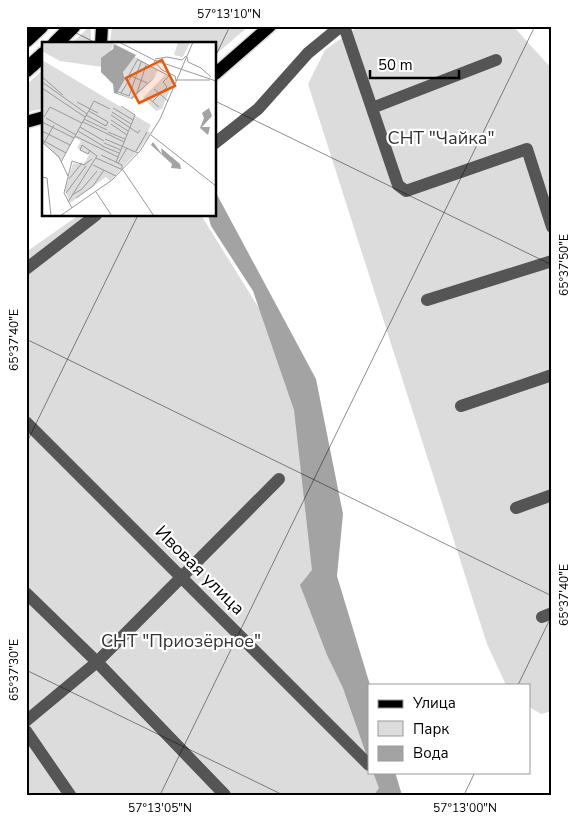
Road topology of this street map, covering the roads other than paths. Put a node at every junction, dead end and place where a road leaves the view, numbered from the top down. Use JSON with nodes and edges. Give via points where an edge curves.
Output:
{"nodes":[{"id":1,"x":41,"y":26,"type":"edge"},
{"id":2,"x":73,"y":26,"type":"edge"},
{"id":3,"x":102,"y":26,"type":"edge"},
{"id":4,"x":269,"y":26,"type":"edge"},
{"id":5,"x":342,"y":26,"type":"edge"},
{"id":6,"x":26,"y":40,"type":"edge"},
{"id":7,"x":57,"y":42,"type":"edge"},
{"id":8,"x":101,"y":42,"type":"edge"},
{"id":9,"x":42,"y":56,"type":"edge"},
{"id":10,"x":496,"y":60,"type":"dead end"},
{"id":11,"x":216,"y":65,"type":"edge"},
{"id":12,"x":26,"y":70,"type":"edge"},
{"id":13,"x":216,"y":73,"type":"edge"},
{"id":14,"x":372,"y":108,"type":"junction"},
{"id":15,"x":42,"y":117,"type":"edge"},
{"id":16,"x":26,"y":122,"type":"edge"},
{"id":17,"x":216,"y":142,"type":"edge"},
{"id":18,"x":95,"y":216,"type":"edge"},
{"id":19,"x":552,"y":227,"type":"edge"},
{"id":20,"x":552,"y":261,"type":"edge"},
{"id":21,"x":26,"y":269,"type":"edge"},
{"id":22,"x":427,"y":300,"type":"dead end"},
{"id":23,"x":552,"y":375,"type":"edge"},
{"id":24,"x":461,"y":406,"type":"dead end"},
{"id":25,"x":26,"y":422,"type":"edge"},
{"id":26,"x":279,"y":479,"type":"dead end"},
{"id":27,"x":552,"y":495,"type":"edge"},
{"id":28,"x":516,"y":508,"type":"dead end"},
{"id":29,"x":182,"y":578,"type":"junction"},
{"id":30,"x":26,"y":593,"type":"edge"},
{"id":31,"x":97,"y":662,"type":"junction"},
{"id":32,"x":26,"y":721,"type":"edge"},
{"id":33,"x":26,"y":731,"type":"edge"},
{"id":34,"x":368,"y":764,"type":"edge"},
{"id":35,"x":70,"y":795,"type":"edge"},
{"id":36,"x":225,"y":795,"type":"edge"}],
"edges":[{"from":1,"to":6,"type":"highway"},
{"from":2,"to":7,"type":"highway"},
{"from":3,"to":8,"type":"main road"},
{"from":4,"to":11,"type":"main road"},
{"from":4,"to":13,"type":"main road"},
{"from":5,"to":14,"type":"street"},
{"from":5,"to":17,"type":"street","via":[[308,53],[258,108]]},
{"from":9,"to":12,"type":"highway"},
{"from":10,"to":14,"type":"street"},
{"from":14,"to":19,"type":"street","via":[[398,185],[406,191],[527,149]]},
{"from":15,"to":16,"type":"main road"},
{"from":18,"to":21,"type":"street"},
{"from":20,"to":22,"type":"street"},
{"from":23,"to":24,"type":"street"},
{"from":25,"to":29,"type":"street","name":"Ивовая улица"},
{"from":26,"to":29,"type":"street"},
{"from":27,"to":28,"type":"street"},
{"from":29,"to":31,"type":"street"},
{"from":29,"to":34,"type":"street","name":"Ивовая улица"},
{"from":30,"to":31,"type":"street"},
{"from":31,"to":32,"type":"street"},
{"from":31,"to":36,"type":"street"},
{"from":33,"to":35,"type":"street"}]}
